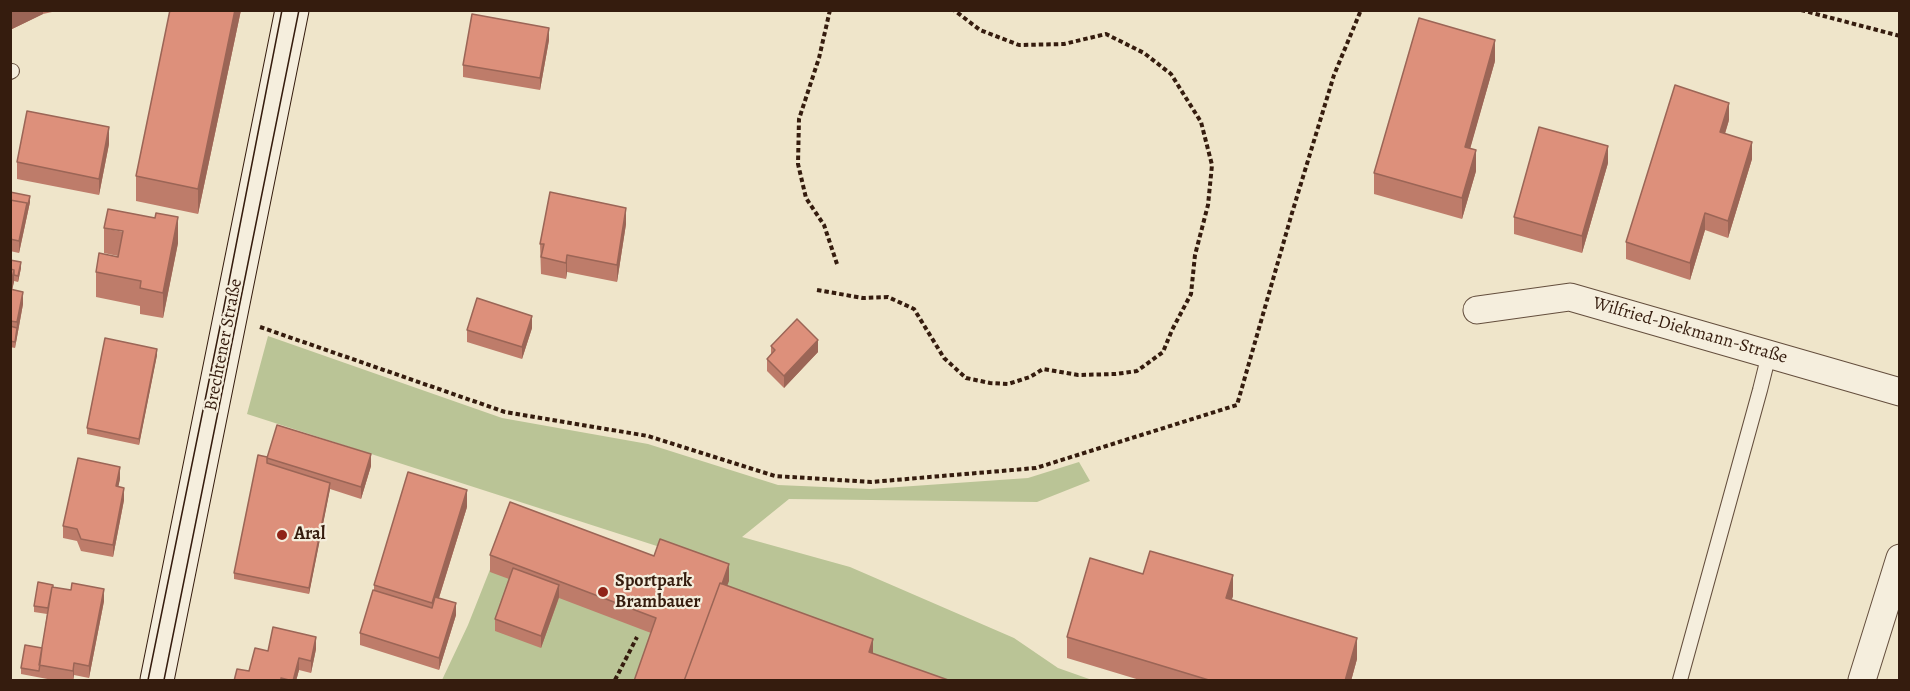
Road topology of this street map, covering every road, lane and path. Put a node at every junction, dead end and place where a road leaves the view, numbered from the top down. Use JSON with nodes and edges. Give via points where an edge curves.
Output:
{"nodes":[{"id":1,"x":292,"y":10,"type":"edge"},
{"id":2,"x":830,"y":10,"type":"edge"},
{"id":3,"x":954,"y":10,"type":"edge"},
{"id":4,"x":1361,"y":10,"type":"edge"},
{"id":5,"x":1801,"y":10,"type":"edge"},
{"id":6,"x":1899,"y":36,"type":"edge"},
{"id":7,"x":837,"y":264,"type":"dead end"},
{"id":8,"x":817,"y":290,"type":"dead end"},
{"id":9,"x":1477,"y":309,"type":"dead end"},
{"id":10,"x":229,"y":320,"type":"junction"},
{"id":11,"x":1769,"y":354,"type":"junction"},
{"id":12,"x":1899,"y":392,"type":"edge"},
{"id":13,"x":1899,"y":558,"type":"edge"},
{"id":14,"x":638,"y":637,"type":"dead end"},
{"id":15,"x":157,"y":681,"type":"edge"},
{"id":16,"x":615,"y":681,"type":"edge"},
{"id":17,"x":1680,"y":681,"type":"edge"},
{"id":18,"x":1862,"y":681,"type":"edge"}],
"edges":[{"from":1,"to":10,"type":"main road","name":"Brechtener Straße"},
{"from":2,"to":7,"type":"path","via":[[799,119],[798,164],[806,198],[824,225]]},
{"from":3,"to":8,"type":"path","via":[[980,30],[1019,45],[1065,44],[1106,34],[1144,53],[1171,74],[1201,122],[1212,165],[1208,205],[1195,255],[1191,294],[1163,352],[1137,371],[1078,375],[1043,369],[1008,384],[990,383],[966,378],[944,358],[914,309],[888,297],[863,298]]},
{"from":4,"to":10,"type":"path","via":[[1334,75],[1237,405],[1036,468],[871,482],[775,476],[648,435],[505,412],[268,328]]},
{"from":5,"to":6,"type":"path"},
{"from":9,"to":11,"type":"street","name":"Wilfried-Diekmann-Straße","via":[[1570,297]]},
{"from":10,"to":15,"type":"main road","name":"Brechtener Straße"},
{"from":11,"to":12,"type":"street","name":"Wilfried-Diekmann-Straße"},
{"from":11,"to":17,"type":"lane"},
{"from":13,"to":18,"type":"street"},
{"from":14,"to":16,"type":"path"}]}
